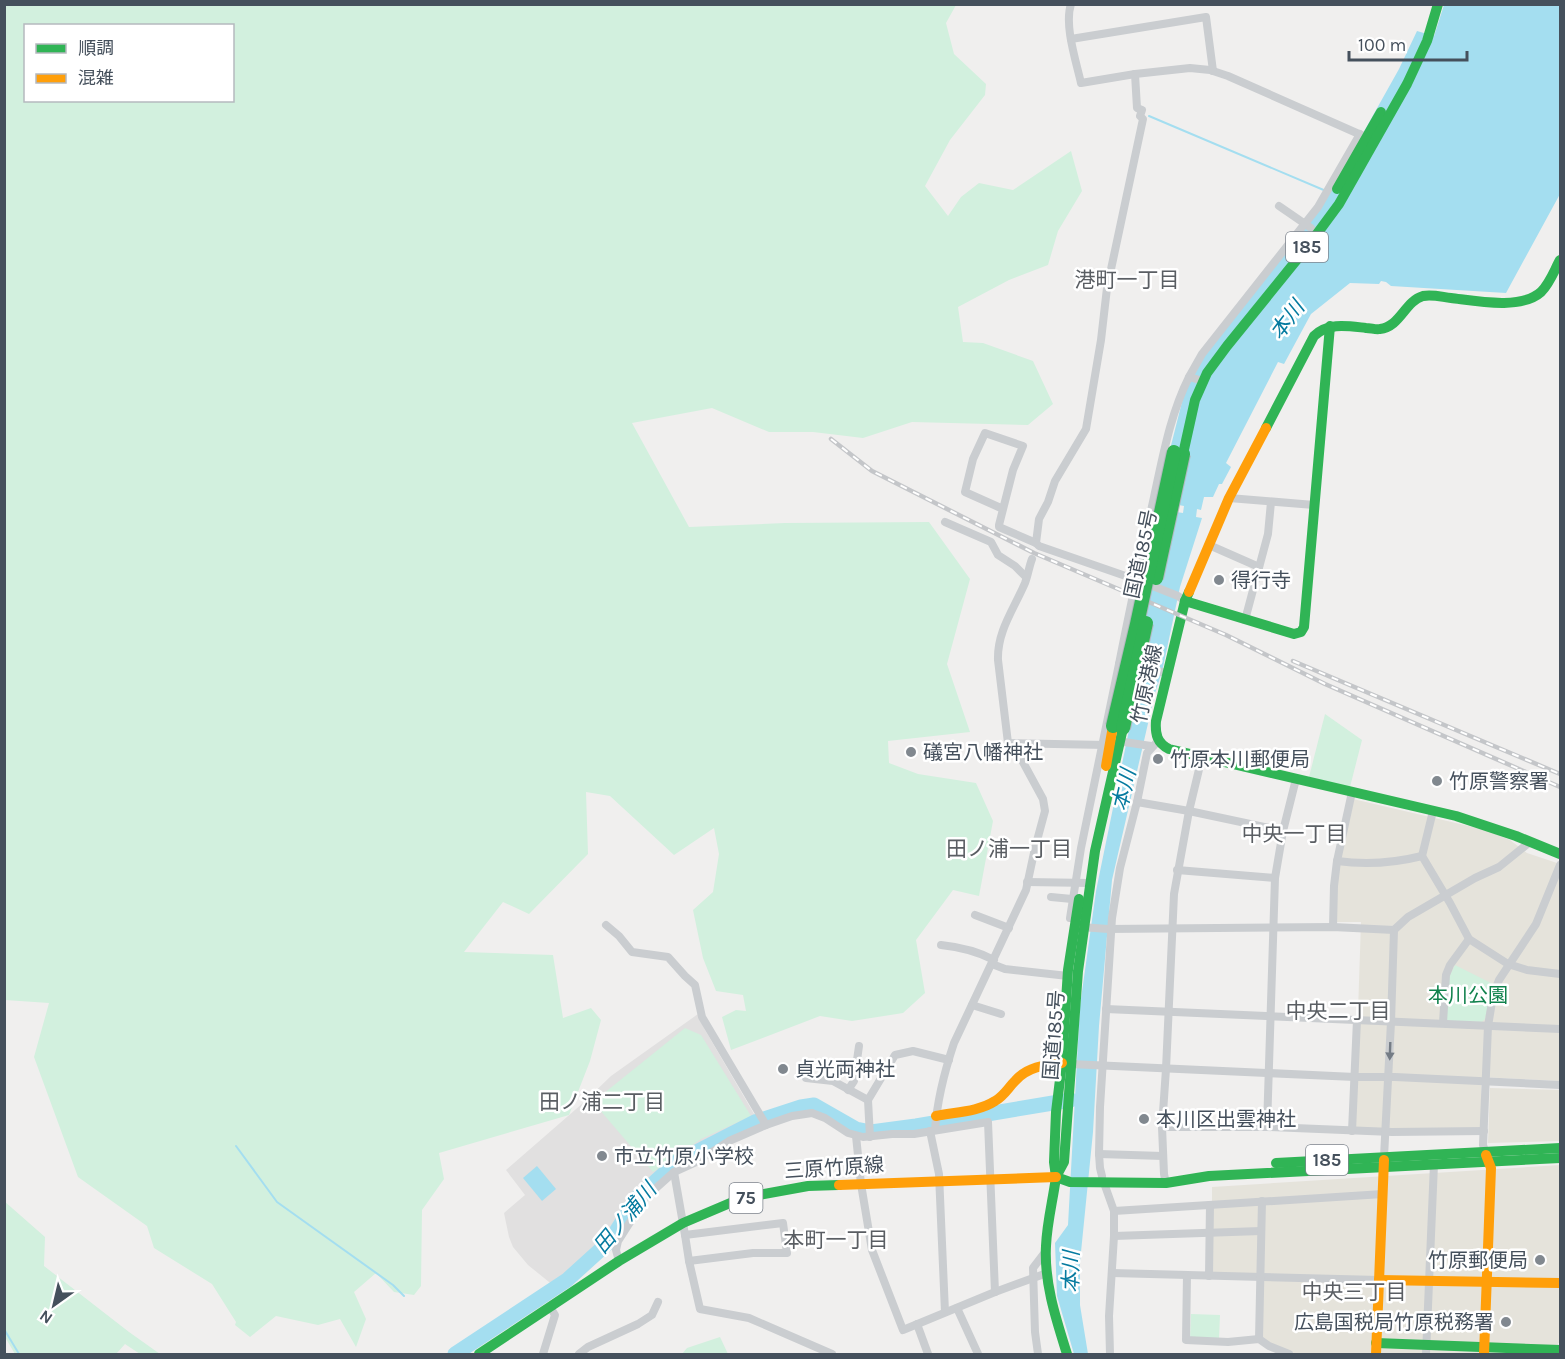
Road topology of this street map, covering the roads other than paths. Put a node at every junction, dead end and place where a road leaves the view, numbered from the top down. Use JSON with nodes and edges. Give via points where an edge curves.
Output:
{"nodes":[{"id":1,"x":1071,"y":4,"type":"edge"},
{"id":2,"x":1429,"y":4,"type":"edge"},
{"id":3,"x":1438,"y":4,"type":"edge"},
{"id":4,"x":1425,"y":33,"type":"junction"},
{"id":5,"x":1071,"y":39,"type":"junction"},
{"id":6,"x":1213,"y":71,"type":"junction"},
{"id":7,"x":1135,"y":74,"type":"junction"},
{"id":8,"x":1366,"y":137,"type":"junction"},
{"id":9,"x":1280,"y":206,"type":"dead end"},
{"id":10,"x":1308,"y":226,"type":"junction"},
{"id":11,"x":1560,"y":260,"type":"edge"},
{"id":12,"x":1330,"y":326,"type":"junction"},
{"id":13,"x":1195,"y":379,"type":"junction"},
{"id":14,"x":1229,"y":498,"type":"junction"},
{"id":15,"x":1271,"y":502,"type":"junction"},
{"id":16,"x":1314,"y":505,"type":"junction"},
{"id":17,"x":1003,"y":509,"type":"junction"},
{"id":18,"x":945,"y":522,"type":"dead end"},
{"id":19,"x":1035,"y":543,"type":"junction"},
{"id":20,"x":1209,"y":545,"type":"junction"},
{"id":21,"x":1032,"y":559,"type":"dead end"},
{"id":22,"x":1259,"y":567,"type":"junction"},
{"id":23,"x":1026,"y":577,"type":"junction"},
{"id":24,"x":1138,"y":581,"type":"junction"},
{"id":25,"x":1182,"y":598,"type":"junction"},
{"id":26,"x":1245,"y":620,"type":"junction"},
{"id":27,"x":1121,"y":665,"type":"junction"},
{"id":28,"x":1165,"y":672,"type":"junction"},
{"id":29,"x":1120,"y":732,"type":"junction"},
{"id":30,"x":1008,"y":743,"type":"junction"},
{"id":31,"x":1151,"y":744,"type":"junction"},
{"id":32,"x":1105,"y":745,"type":"junction"},
{"id":33,"x":1202,"y":757,"type":"junction"},
{"id":34,"x":1296,"y":779,"type":"junction"},
{"id":35,"x":1352,"y":792,"type":"junction"},
{"id":36,"x":1137,"y":802,"type":"junction"},
{"id":37,"x":1189,"y":811,"type":"junction"},
{"id":38,"x":1434,"y":811,"type":"junction"},
{"id":39,"x":1283,"y":831,"type":"junction"},
{"id":40,"x":1530,"y":842,"type":"junction"},
{"id":41,"x":1560,"y":854,"type":"edge"},
{"id":42,"x":1422,"y":856,"type":"junction"},
{"id":43,"x":1337,"y":861,"type":"junction"},
{"id":44,"x":1560,"y":865,"type":"edge"},
{"id":45,"x":1177,"y":870,"type":"junction"},
{"id":46,"x":1275,"y":878,"type":"junction"},
{"id":47,"x":1028,"y":882,"type":"junction"},
{"id":48,"x":1082,"y":883,"type":"junction"},
{"id":49,"x":1446,"y":896,"type":"junction"},
{"id":50,"x":1051,"y":897,"type":"dead end"},
{"id":51,"x":1072,"y":898,"type":"junction"},
{"id":52,"x":975,"y":915,"type":"dead end"},
{"id":53,"x":606,"y":925,"type":"dead end"},
{"id":54,"x":1079,"y":925,"type":"junction"},
{"id":55,"x":1333,"y":927,"type":"junction"},
{"id":56,"x":1009,"y":928,"type":"junction"},
{"id":57,"x":1173,"y":928,"type":"junction"},
{"id":58,"x":1273,"y":928,"type":"junction"},
{"id":59,"x":1110,"y":929,"type":"junction"},
{"id":60,"x":1394,"y":930,"type":"junction"},
{"id":61,"x":1469,"y":939,"type":"junction"},
{"id":62,"x":941,"y":945,"type":"dead end"},
{"id":63,"x":993,"y":962,"type":"junction"},
{"id":64,"x":1508,"y":964,"type":"junction"},
{"id":65,"x":1560,"y":974,"type":"edge"},
{"id":66,"x":1068,"y":976,"type":"junction"},
{"id":67,"x":972,"y":1005,"type":"junction"},
{"id":68,"x":1106,"y":1009,"type":"junction"},
{"id":69,"x":1168,"y":1012,"type":"junction"},
{"id":70,"x":1001,"y":1014,"type":"dead end"},
{"id":71,"x":1270,"y":1016,"type":"junction"},
{"id":72,"x":1357,"y":1020,"type":"junction"},
{"id":73,"x":1391,"y":1022,"type":"junction"},
{"id":74,"x":1443,"y":1023,"type":"junction"},
{"id":75,"x":1488,"y":1026,"type":"junction"},
{"id":76,"x":1560,"y":1029,"type":"edge"},
{"id":77,"x":859,"y":1046,"type":"dead end"},
{"id":78,"x":949,"y":1060,"type":"junction"},
{"id":79,"x":1070,"y":1064,"type":"junction"},
{"id":80,"x":1100,"y":1065,"type":"junction"},
{"id":81,"x":1166,"y":1069,"type":"junction"},
{"id":82,"x":1269,"y":1073,"type":"junction"},
{"id":83,"x":1355,"y":1077,"type":"junction"},
{"id":84,"x":806,"y":1078,"type":"dead end"},
{"id":85,"x":1389,"y":1078,"type":"junction"},
{"id":86,"x":1486,"y":1082,"type":"junction"},
{"id":87,"x":1560,"y":1085,"type":"edge"},
{"id":88,"x":848,"y":1090,"type":"junction"},
{"id":89,"x":868,"y":1100,"type":"junction"},
{"id":90,"x":764,"y":1122,"type":"junction"},
{"id":91,"x":934,"y":1125,"type":"junction"},
{"id":92,"x":1162,"y":1127,"type":"junction"},
{"id":93,"x":1267,"y":1127,"type":"junction"},
{"id":94,"x":1352,"y":1131,"type":"junction"},
{"id":95,"x":1484,"y":1131,"type":"junction"},
{"id":96,"x":1386,"y":1132,"type":"junction"},
{"id":97,"x":856,"y":1136,"type":"junction"},
{"id":98,"x":870,"y":1137,"type":"junction"},
{"id":99,"x":1560,"y":1148,"type":"edge"},
{"id":100,"x":1099,"y":1154,"type":"junction"},
{"id":101,"x":1163,"y":1156,"type":"junction"},
{"id":102,"x":1486,"y":1156,"type":"junction"},
{"id":103,"x":1560,"y":1158,"type":"edge"},
{"id":104,"x":1384,"y":1162,"type":"junction"},
{"id":105,"x":1434,"y":1164,"type":"junction"},
{"id":106,"x":674,"y":1172,"type":"junction"},
{"id":107,"x":1056,"y":1177,"type":"junction"},
{"id":108,"x":1165,"y":1178,"type":"junction"},
{"id":109,"x":1098,"y":1179,"type":"junction"},
{"id":110,"x":990,"y":1180,"type":"junction"},
{"id":111,"x":939,"y":1182,"type":"junction"},
{"id":112,"x":861,"y":1184,"type":"junction"},
{"id":113,"x":1383,"y":1194,"type":"junction"},
{"id":114,"x":1262,"y":1201,"type":"junction"},
{"id":115,"x":1210,"y":1205,"type":"junction"},
{"id":116,"x":1114,"y":1211,"type":"junction"},
{"id":117,"x":684,"y":1229,"type":"junction"},
{"id":118,"x":1261,"y":1231,"type":"junction"},
{"id":119,"x":1209,"y":1233,"type":"junction"},
{"id":120,"x":1114,"y":1236,"type":"junction"},
{"id":121,"x":1046,"y":1251,"type":"junction"},
{"id":122,"x":619,"y":1261,"type":"junction"},
{"id":123,"x":690,"y":1261,"type":"junction"},
{"id":124,"x":1047,"y":1273,"type":"junction"},
{"id":125,"x":1112,"y":1273,"type":"junction"},
{"id":126,"x":1187,"y":1275,"type":"junction"},
{"id":127,"x":1209,"y":1276,"type":"junction"},
{"id":128,"x":1034,"y":1278,"type":"junction"},
{"id":129,"x":1260,"y":1278,"type":"junction"},
{"id":130,"x":1379,"y":1280,"type":"junction"},
{"id":131,"x":1429,"y":1281,"type":"junction"},
{"id":132,"x":1488,"y":1282,"type":"junction"},
{"id":133,"x":1560,"y":1283,"type":"edge"},
{"id":134,"x":995,"y":1292,"type":"junction"},
{"id":135,"x":658,"y":1302,"type":"dead end"},
{"id":136,"x":550,"y":1307,"type":"junction"},
{"id":137,"x":957,"y":1308,"type":"junction"},
{"id":138,"x":945,"y":1312,"type":"junction"},
{"id":139,"x":917,"y":1324,"type":"junction"},
{"id":140,"x":1259,"y":1339,"type":"junction"},
{"id":141,"x":1376,"y":1349,"type":"edge"},
{"id":142,"x":1426,"y":1350,"type":"edge"},
{"id":143,"x":1560,"y":1350,"type":"edge"},
{"id":144,"x":1484,"y":1351,"type":"edge"},
{"id":145,"x":479,"y":1354,"type":"edge"},
{"id":146,"x":543,"y":1354,"type":"edge"},
{"id":147,"x":579,"y":1354,"type":"edge"},
{"id":148,"x":832,"y":1354,"type":"edge"},
{"id":149,"x":928,"y":1354,"type":"edge"},
{"id":150,"x":978,"y":1354,"type":"edge"},
{"id":151,"x":1038,"y":1354,"type":"edge"},
{"id":152,"x":1067,"y":1354,"type":"edge"},
{"id":153,"x":1110,"y":1354,"type":"edge"},
{"id":154,"x":1289,"y":1354,"type":"edge"}],
"edges":[{"from":1,"to":5,"type":"street"},
{"from":2,"to":4,"type":"main road","name":"国道185号","number":"185"},
{"from":3,"to":4,"type":"main road","name":"国道185号","number":"185"},
{"from":4,"to":8,"type":"main road","name":"国道185号","number":"185"},
{"from":5,"to":6,"type":"street","via":[[1206,17]]},
{"from":5,"to":7,"type":"street","via":[[1081,83]]},
{"from":6,"to":7,"type":"street","via":[[1190,68]]},
{"from":6,"to":8,"type":"street"},
{"from":7,"to":19,"type":"street","via":[[1137,108],[1142,110],[1143,119],[1107,288],[1086,429],[1055,481],[1039,519]]},
{"from":8,"to":10,"type":"street","via":[[1329,188]]},
{"from":8,"to":10,"type":"main road","name":"国道185号","number":"185","via":[[1337,189]]},
{"from":8,"to":13,"type":"main road","name":"国道185号","number":"185","via":[[1327,222],[1212,365]]},
{"from":9,"to":10,"type":"street"},
{"from":10,"to":13,"type":"main road","name":"国道185号","number":"185"},
{"from":11,"to":12,"type":"main road","via":[[1546,286],[1527,300],[1506,303],[1421,297],[1382,329]]},
{"from":12,"to":14,"type":"main road","name":"竹原港線","via":[[1314,336]]},
{"from":12,"to":16,"type":"main road"},
{"from":13,"to":24,"type":"street","via":[[1177,401]]},
{"from":13,"to":29,"type":"main road","name":"国道185号","number":"185","bridge":true,"via":[[1182,416],[1137,624]]},
{"from":14,"to":15,"type":"street"},
{"from":14,"to":20,"type":"main road","name":"竹原港線"},
{"from":15,"to":16,"type":"street"},
{"from":15,"to":22,"type":"street"},
{"from":16,"to":26,"type":"main road","via":[[1304,627],[1294,634]]},
{"from":17,"to":17,"type":"street","via":[[1023,446],[984,433],[965,492]]},
{"from":17,"to":19,"type":"street","via":[[999,527]]},
{"from":18,"to":23,"type":"street","via":[[991,542],[998,555]]},
{"from":19,"to":24,"type":"street"},
{"from":20,"to":22,"type":"street"},
{"from":20,"to":25,"type":"main road","name":"竹原港線"},
{"from":21,"to":23,"type":"street"},
{"from":22,"to":26,"type":"street"},
{"from":23,"to":30,"type":"street","via":[[997,647]]},
{"from":24,"to":25,"type":"street"},
{"from":24,"to":27,"type":"street"},
{"from":25,"to":26,"type":"main road"},
{"from":25,"to":28,"type":"main road","name":"竹原港線"},
{"from":27,"to":28,"type":"street","bridge":true},
{"from":27,"to":32,"type":"street"},
{"from":28,"to":31,"type":"main road","name":"竹原港線"},
{"from":29,"to":31,"type":"street"},
{"from":29,"to":32,"type":"main road","name":"国道185号","number":"185"},
{"from":29,"to":48,"type":"main road","name":"国道185号","number":"185","via":[[1095,851]]},
{"from":30,"to":32,"type":"street"},
{"from":30,"to":47,"type":"street","via":[[1018,753],[1043,799],[1045,811]]},
{"from":31,"to":33,"type":"main road","name":"竹原港線"},
{"from":31,"to":36,"type":"street"},
{"from":32,"to":48,"type":"main road","name":"国道185号","number":"185"},
{"from":33,"to":34,"type":"main road","name":"竹原港線"},
{"from":33,"to":37,"type":"street"},
{"from":34,"to":35,"type":"main road","name":"竹原港線"},
{"from":34,"to":39,"type":"street"},
{"from":35,"to":38,"type":"main road","name":"竹原港線"},
{"from":35,"to":43,"type":"street"},
{"from":36,"to":37,"type":"street"},
{"from":36,"to":59,"type":"street","via":[[1119,868]]},
{"from":37,"to":39,"type":"street"},
{"from":37,"to":45,"type":"street"},
{"from":38,"to":40,"type":"main road","name":"竹原港線"},
{"from":38,"to":42,"type":"street"},
{"from":39,"to":46,"type":"street"},
{"from":40,"to":41,"type":"main road","name":"竹原港線"},
{"from":40,"to":49,"type":"street","via":[[1499,867]]},
{"from":42,"to":43,"type":"street","via":[[1363,864]]},
{"from":42,"to":49,"type":"street"},
{"from":43,"to":55,"type":"street"},
{"from":44,"to":64,"type":"street","via":[[1536,924]]},
{"from":45,"to":46,"type":"street"},
{"from":45,"to":57,"type":"street"},
{"from":46,"to":58,"type":"street"},
{"from":47,"to":48,"type":"street"},
{"from":47,"to":56,"type":"street"},
{"from":48,"to":51,"type":"street"},
{"from":48,"to":54,"type":"main road","name":"国道185号","number":"185"},
{"from":49,"to":60,"type":"street","via":[[1408,917]]},
{"from":49,"to":61,"type":"street"},
{"from":50,"to":51,"type":"street"},
{"from":51,"to":54,"type":"street"},
{"from":52,"to":56,"type":"street"},
{"from":53,"to":90,"type":"street","via":[[632,952],[668,957],[695,985],[702,1017]]},
{"from":54,"to":59,"type":"street"},
{"from":54,"to":66,"type":"main road","name":"国道185号","number":"185"},
{"from":54,"to":79,"type":"main road","name":"国道185号","number":"185"},
{"from":55,"to":58,"type":"street"},
{"from":55,"to":60,"type":"street"},
{"from":56,"to":63,"type":"street"},
{"from":57,"to":58,"type":"street"},
{"from":57,"to":59,"type":"street"},
{"from":57,"to":69,"type":"street"},
{"from":58,"to":71,"type":"street"},
{"from":59,"to":68,"type":"street"},
{"from":60,"to":73,"type":"street"},
{"from":61,"to":64,"type":"street"},
{"from":61,"to":74,"type":"street","via":[[1446,975]]},
{"from":62,"to":63,"type":"street","via":[[982,954]]},
{"from":63,"to":66,"type":"street","via":[[1005,969]]},
{"from":63,"to":67,"type":"street"},
{"from":64,"to":65,"type":"street"},
{"from":64,"to":75,"type":"street","via":[[1492,996]]},
{"from":66,"to":79,"type":"main road","name":"国道185号","number":"185"},
{"from":67,"to":70,"type":"street"},
{"from":67,"to":78,"type":"street"},
{"from":68,"to":69,"type":"street"},
{"from":68,"to":80,"type":"street"},
{"from":69,"to":71,"type":"street"},
{"from":69,"to":81,"type":"street"},
{"from":71,"to":72,"type":"street"},
{"from":71,"to":82,"type":"street"},
{"from":72,"to":73,"type":"street"},
{"from":72,"to":83,"type":"street"},
{"from":73,"to":74,"type":"street"},
{"from":73,"to":85,"type":"street","one_way":true},
{"from":74,"to":75,"type":"street"},
{"from":75,"to":76,"type":"street"},
{"from":75,"to":86,"type":"street"},
{"from":77,"to":88,"type":"street","via":[[854,1081]]},
{"from":78,"to":89,"type":"street","via":[[913,1051],[895,1056]]},
{"from":78,"to":91,"type":"street"},
{"from":79,"to":80,"type":"street"},
{"from":79,"to":91,"type":"main road","via":[[1035,1066],[994,1102]]},
{"from":79,"to":107,"type":"main road","name":"国道185号","number":"185","via":[[1054,1162]]},
{"from":80,"to":81,"type":"street"},
{"from":80,"to":100,"type":"street"},
{"from":81,"to":82,"type":"street"},
{"from":81,"to":92,"type":"street"},
{"from":82,"to":83,"type":"street"},
{"from":82,"to":93,"type":"street"},
{"from":83,"to":85,"type":"street"},
{"from":83,"to":94,"type":"street"},
{"from":84,"to":88,"type":"street","via":[[833,1081]]},
{"from":85,"to":86,"type":"street"},
{"from":85,"to":96,"type":"street"},
{"from":86,"to":87,"type":"street"},
{"from":86,"to":95,"type":"street"},
{"from":88,"to":89,"type":"street"},
{"from":89,"to":98,"type":"street"},
{"from":90,"to":97,"type":"street","via":[[812,1113]]},
{"from":90,"to":106,"type":"street"},
{"from":91,"to":98,"type":"street","via":[[914,1134]]},
{"from":91,"to":110,"type":"street","via":[[988,1122]]},
{"from":91,"to":111,"type":"street"},
{"from":92,"to":93,"type":"street"},
{"from":92,"to":101,"type":"street"},
{"from":93,"to":94,"type":"street"},
{"from":94,"to":96,"type":"street"},
{"from":95,"to":96,"type":"street"},
{"from":95,"to":102,"type":"street"},
{"from":96,"to":104,"type":"street"},
{"from":97,"to":98,"type":"street"},
{"from":97,"to":112,"type":"street"},
{"from":99,"to":102,"type":"main road","number":"185"},
{"from":100,"to":101,"type":"street"},
{"from":100,"to":109,"type":"street"},
{"from":101,"to":108,"type":"street"},
{"from":102,"to":103,"type":"main road","number":"185"},
{"from":102,"to":104,"type":"main road","number":"185"},
{"from":102,"to":105,"type":"main road","number":"185"},
{"from":102,"to":132,"type":"main road","via":[[1491,1168]]},
{"from":104,"to":105,"type":"main road","number":"185"},
{"from":104,"to":108,"type":"main road","number":"185"},
{"from":104,"to":113,"type":"main road"},
{"from":105,"to":131,"type":"street"},
{"from":106,"to":117,"type":"street"},
{"from":106,"to":122,"type":"street","via":[[646,1197],[618,1241]]},
{"from":107,"to":109,"type":"main road","number":"185"},
{"from":107,"to":110,"type":"main road","name":"三原竹原線","number":"75"},
{"from":107,"to":121,"type":"main road","name":"国道185号"},
{"from":108,"to":109,"type":"main road","number":"185"},
{"from":109,"to":116,"type":"street"},
{"from":110,"to":111,"type":"main road","name":"三原竹原線","number":"75"},
{"from":110,"to":134,"type":"street"},
{"from":111,"to":112,"type":"main road","name":"三原竹原線","number":"75"},
{"from":111,"to":138,"type":"street"},
{"from":112,"to":117,"type":"main road","name":"三原竹原線","number":"75","via":[[808,1186],[742,1198]]},
{"from":112,"to":139,"type":"street","via":[[872,1250],[903,1330]]},
{"from":113,"to":114,"type":"street"},
{"from":113,"to":130,"type":"main road"},
{"from":114,"to":115,"type":"street"},
{"from":114,"to":118,"type":"street"},
{"from":115,"to":116,"type":"street"},
{"from":115,"to":119,"type":"street"},
{"from":116,"to":120,"type":"street"},
{"from":117,"to":122,"type":"main road","name":"三原竹原線","number":"75"},
{"from":117,"to":123,"type":"street"},
{"from":117,"to":123,"type":"street","via":[[783,1223],[787,1253]]},
{"from":118,"to":119,"type":"street"},
{"from":118,"to":129,"type":"street"},
{"from":119,"to":120,"type":"street"},
{"from":119,"to":127,"type":"street"},
{"from":120,"to":125,"type":"street"},
{"from":121,"to":124,"type":"main road","name":"国道185号"},
{"from":121,"to":128,"type":"street","via":[[1033,1268]]},
{"from":122,"to":136,"type":"main road","name":"三原竹原線","number":"75"},
{"from":123,"to":148,"type":"street","via":[[700,1309],[749,1318]]},
{"from":124,"to":128,"type":"street"},
{"from":124,"to":152,"type":"main road","name":"国道185号","via":[[1051,1302]]},
{"from":125,"to":126,"type":"street"},
{"from":125,"to":153,"type":"street"},
{"from":126,"to":127,"type":"street"},
{"from":126,"to":140,"type":"street","via":[[1186,1340]]},
{"from":127,"to":129,"type":"street"},
{"from":128,"to":134,"type":"street"},
{"from":128,"to":151,"type":"street"},
{"from":129,"to":130,"type":"street"},
{"from":129,"to":140,"type":"street"},
{"from":130,"to":131,"type":"main road"},
{"from":130,"to":141,"type":"main road"},
{"from":131,"to":132,"type":"main road"},
{"from":131,"to":142,"type":"street"},
{"from":132,"to":133,"type":"main road"},
{"from":132,"to":144,"type":"main road"},
{"from":134,"to":137,"type":"street"},
{"from":135,"to":147,"type":"street","via":[[652,1316]]},
{"from":136,"to":145,"type":"main road","name":"三原竹原線","number":"75"},
{"from":136,"to":146,"type":"street","via":[[555,1315]]},
{"from":137,"to":138,"type":"street"},
{"from":137,"to":150,"type":"street"},
{"from":138,"to":139,"type":"street"},
{"from":139,"to":149,"type":"street"},
{"from":140,"to":154,"type":"street"},
{"from":141,"to":142,"type":"main road"},
{"from":142,"to":144,"type":"main road"},
{"from":143,"to":144,"type":"main road"}]}
